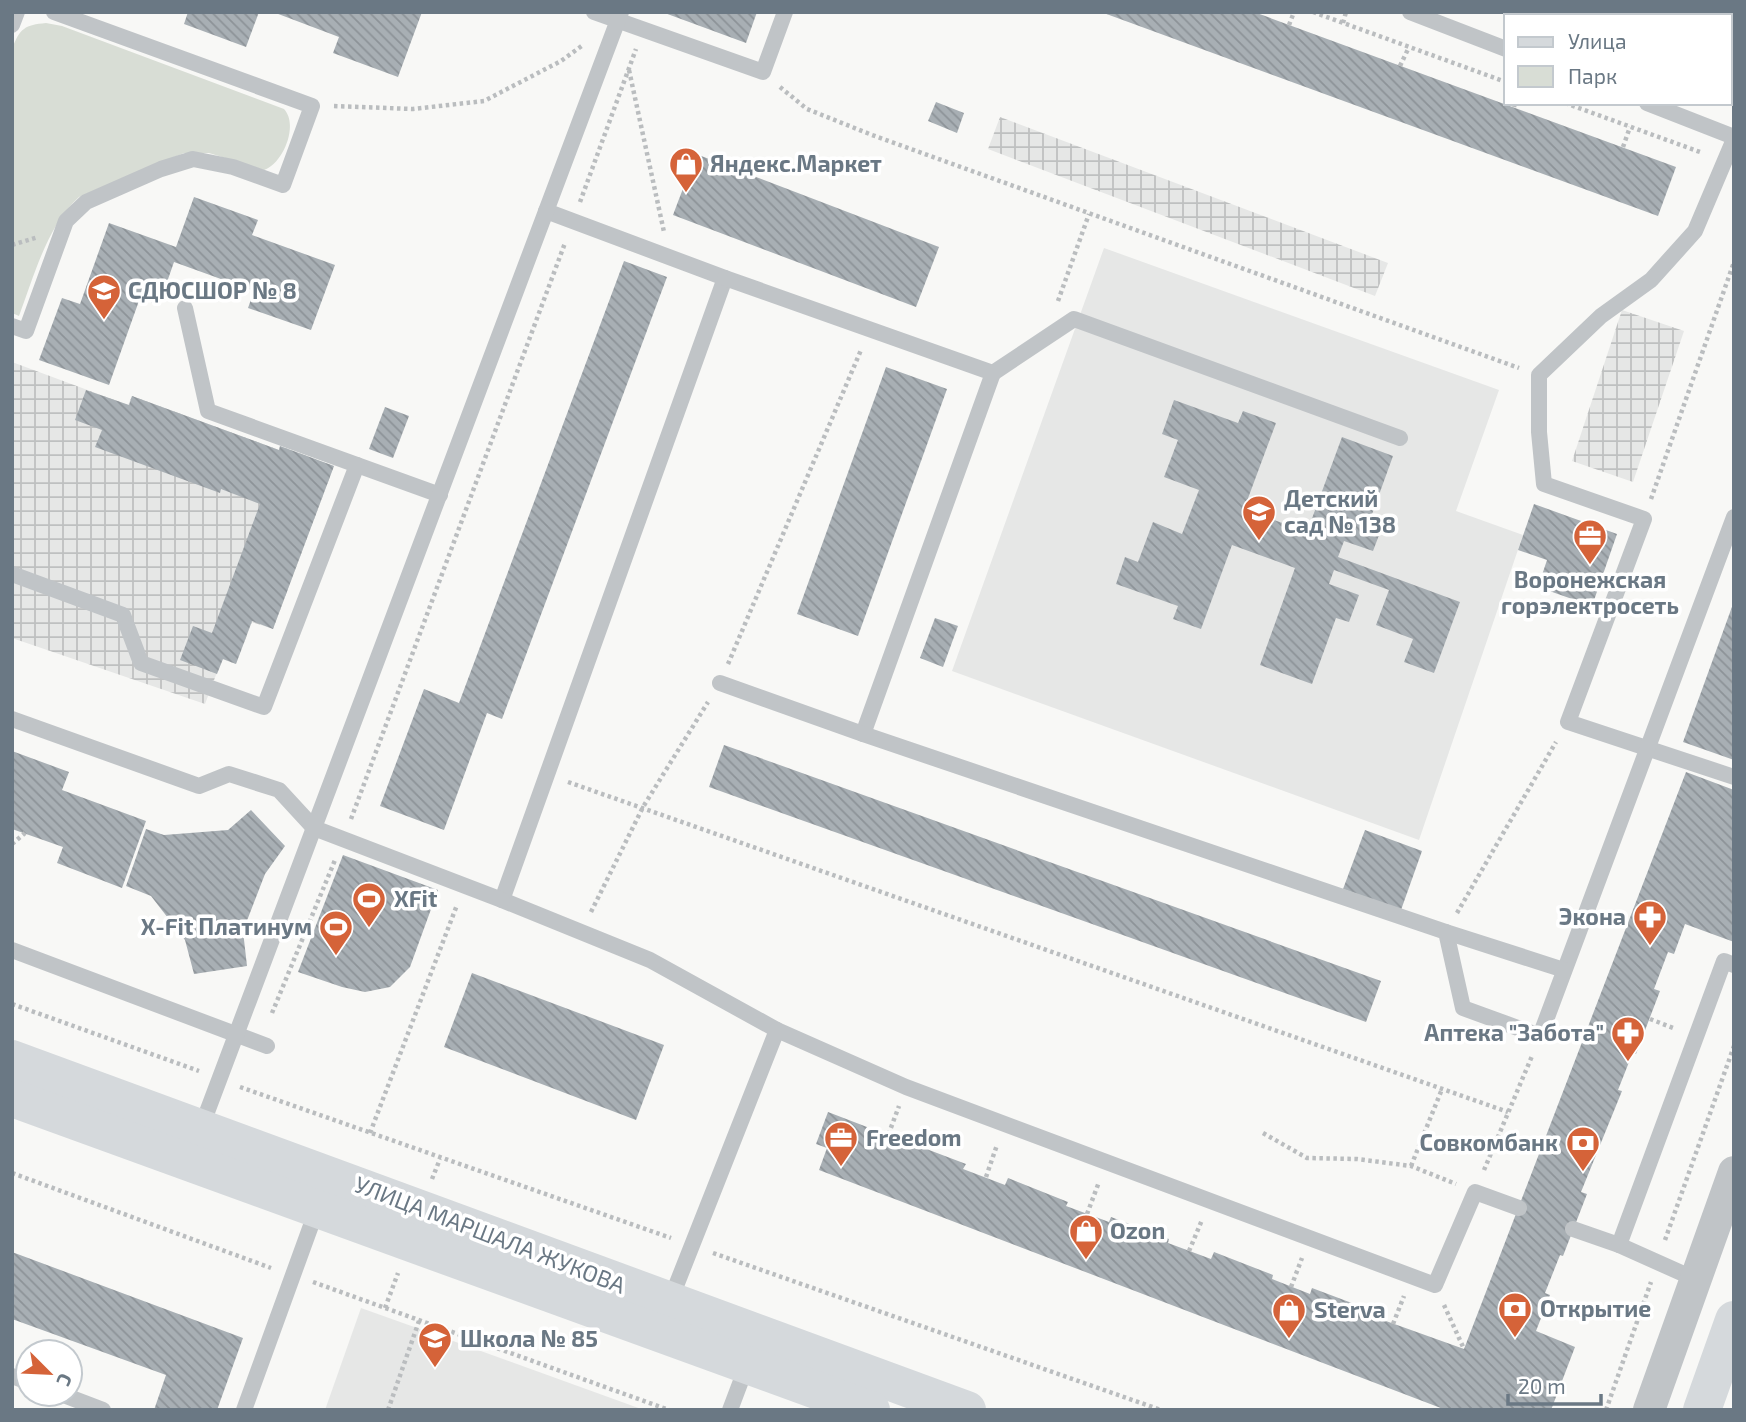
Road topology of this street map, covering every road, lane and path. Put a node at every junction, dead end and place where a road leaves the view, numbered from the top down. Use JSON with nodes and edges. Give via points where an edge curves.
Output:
{"nodes":[{"id":1,"x":17,"y":12,"type":"edge"},
{"id":2,"x":54,"y":12,"type":"edge"},
{"id":3,"x":594,"y":12,"type":"edge"},
{"id":4,"x":785,"y":12,"type":"edge"},
{"id":5,"x":1294,"y":12,"type":"edge"},
{"id":6,"x":1313,"y":12,"type":"edge"},
{"id":7,"x":1346,"y":12,"type":"edge"},
{"id":8,"x":1410,"y":12,"type":"edge"},
{"id":9,"x":620,"y":17,"type":"edge"},
{"id":10,"x":1343,"y":23,"type":"junction"},
{"id":11,"x":12,"y":25,"type":"edge"},
{"id":12,"x":1289,"y":25,"type":"dead end"},
{"id":13,"x":644,"y":30,"type":"junction"},
{"id":14,"x":1409,"y":47,"type":"junction"},
{"id":15,"x":1504,"y":48,"type":"edge"},
{"id":16,"x":1400,"y":66,"type":"dead end"},
{"id":17,"x":628,"y":69,"type":"junction"},
{"id":18,"x":763,"y":72,"type":"junction"},
{"id":19,"x":1504,"y":81,"type":"edge"},
{"id":20,"x":1570,"y":105,"type":"edge"},
{"id":21,"x":1652,"y":105,"type":"edge"},
{"id":22,"x":312,"y":106,"type":"junction"},
{"id":23,"x":1630,"y":127,"type":"junction"},
{"id":24,"x":1734,"y":138,"type":"edge"},
{"id":25,"x":1623,"y":147,"type":"dead end"},
{"id":26,"x":1726,"y":161,"type":"junction"},
{"id":27,"x":546,"y":211,"type":"junction"},
{"id":28,"x":1089,"y":214,"type":"junction"},
{"id":29,"x":573,"y":222,"type":"junction"},
{"id":30,"x":669,"y":257,"type":"junction"},
{"id":31,"x":1734,"y":262,"type":"edge"},
{"id":32,"x":725,"y":278,"type":"junction"},
{"id":33,"x":185,"y":307,"type":"dead end"},
{"id":34,"x":12,"y":326,"type":"edge"},
{"id":35,"x":870,"y":329,"type":"junction"},
{"id":36,"x":1045,"y":338,"type":"junction"},
{"id":37,"x":993,"y":373,"type":"junction"},
{"id":38,"x":1539,"y":375,"type":"junction"},
{"id":39,"x":1400,"y":438,"type":"dead end"},
{"id":40,"x":357,"y":465,"type":"junction"},
{"id":41,"x":440,"y":495,"type":"junction"},
{"id":42,"x":1734,"y":517,"type":"edge"},
{"id":43,"x":1644,"y":519,"type":"junction"},
{"id":44,"x":12,"y":574,"type":"edge"},
{"id":45,"x":720,"y":682,"type":"junction"},
{"id":46,"x":12,"y":719,"type":"edge"},
{"id":47,"x":1568,"y":722,"type":"junction"},
{"id":48,"x":863,"y":734,"type":"junction"},
{"id":49,"x":1649,"y":748,"type":"junction"},
{"id":50,"x":547,"y":775,"type":"junction"},
{"id":51,"x":1734,"y":777,"type":"edge"},
{"id":52,"x":643,"y":807,"type":"junction"},
{"id":53,"x":314,"y":828,"type":"junction"},
{"id":54,"x":25,"y":833,"type":"dead end"},
{"id":55,"x":344,"y":839,"type":"junction"},
{"id":56,"x":12,"y":844,"type":"edge"},
{"id":57,"x":464,"y":886,"type":"junction"},
{"id":58,"x":502,"y":900,"type":"junction"},
{"id":59,"x":581,"y":932,"type":"junction"},
{"id":60,"x":1446,"y":932,"type":"junction"},
{"id":61,"x":12,"y":950,"type":"edge"},
{"id":62,"x":1734,"y":965,"type":"edge"},
{"id":63,"x":1564,"y":970,"type":"junction"},
{"id":64,"x":12,"y":1004,"type":"edge"},
{"id":65,"x":777,"y":1030,"type":"junction"},
{"id":66,"x":236,"y":1035,"type":"junction"},
{"id":67,"x":1540,"y":1035,"type":"junction"},
{"id":68,"x":264,"y":1045,"type":"junction"},
{"id":69,"x":1734,"y":1046,"type":"edge"},
{"id":70,"x":12,"y":1059,"type":"edge"},
{"id":71,"x":220,"y":1079,"type":"junction"},
{"id":72,"x":906,"y":1087,"type":"junction"},
{"id":73,"x":242,"y":1088,"type":"junction"},
{"id":74,"x":1442,"y":1089,"type":"junction"},
{"id":75,"x":12,"y":1098,"type":"edge"},
{"id":76,"x":1508,"y":1112,"type":"junction"},
{"id":77,"x":1005,"y":1124,"type":"junction"},
{"id":78,"x":201,"y":1128,"type":"junction"},
{"id":79,"x":370,"y":1133,"type":"junction"},
{"id":80,"x":1263,"y":1133,"type":"dead end"},
{"id":81,"x":886,"y":1141,"type":"dead end"},
{"id":82,"x":1107,"y":1162,"type":"junction"},
{"id":83,"x":1410,"y":1166,"type":"junction"},
{"id":84,"x":1734,"y":1172,"type":"edge"},
{"id":85,"x":12,"y":1173,"type":"edge"},
{"id":86,"x":986,"y":1177,"type":"dead end"},
{"id":87,"x":1475,"y":1192,"type":"junction"},
{"id":88,"x":1210,"y":1201,"type":"junction"},
{"id":89,"x":1519,"y":1208,"type":"dead end"},
{"id":90,"x":317,"y":1209,"type":"junction"},
{"id":91,"x":1087,"y":1213,"type":"dead end"},
{"id":92,"x":1573,"y":1228,"type":"dead end"},
{"id":93,"x":1619,"y":1245,"type":"junction"},
{"id":94,"x":693,"y":1246,"type":"junction"},
{"id":95,"x":1189,"y":1251,"type":"dead end"},
{"id":96,"x":1658,"y":1262,"type":"junction"},
{"id":97,"x":293,"y":1275,"type":"junction"},
{"id":98,"x":1695,"y":1279,"type":"junction"},
{"id":99,"x":1435,"y":1285,"type":"junction"},
{"id":100,"x":664,"y":1318,"type":"junction"},
{"id":101,"x":1734,"y":1320,"type":"edge"},
{"id":102,"x":419,"y":1321,"type":"junction"},
{"id":103,"x":1464,"y":1349,"type":"dead end"},
{"id":104,"x":747,"y":1365,"type":"junction"},
{"id":105,"x":84,"y":1403,"type":"edge"},
{"id":106,"x":103,"y":1410,"type":"edge"},
{"id":107,"x":244,"y":1410,"type":"edge"},
{"id":108,"x":388,"y":1410,"type":"edge"},
{"id":109,"x":669,"y":1410,"type":"edge"},
{"id":110,"x":730,"y":1410,"type":"edge"},
{"id":111,"x":871,"y":1410,"type":"edge"},
{"id":112,"x":967,"y":1410,"type":"edge"},
{"id":113,"x":1161,"y":1410,"type":"edge"},
{"id":114,"x":1606,"y":1410,"type":"edge"},
{"id":115,"x":1649,"y":1410,"type":"edge"},
{"id":116,"x":1702,"y":1410,"type":"edge"}],
"edges":[{"from":1,"to":11,"type":"lane"},
{"from":2,"to":22,"type":"lane"},
{"from":3,"to":9,"type":"lane"},
{"from":4,"to":18,"type":"lane"},
{"from":5,"to":12,"type":"path"},
{"from":6,"to":10,"type":"path"},
{"from":7,"to":10,"type":"path"},
{"from":8,"to":15,"type":"lane"},
{"from":9,"to":13,"type":"lane"},
{"from":9,"to":17,"type":"path"},
{"from":9,"to":22,"type":"path","via":[[561,61],[484,101],[413,109]]},
{"from":9,"to":27,"type":"lane"},
{"from":10,"to":14,"type":"path"},
{"from":13,"to":17,"type":"path"},
{"from":13,"to":18,"type":"lane"},
{"from":14,"to":16,"type":"path"},
{"from":14,"to":19,"type":"path"},
{"from":17,"to":29,"type":"path"},
{"from":17,"to":30,"type":"path"},
{"from":18,"to":28,"type":"path","via":[[807,109]]},
{"from":20,"to":23,"type":"path"},
{"from":21,"to":24,"type":"lane"},
{"from":22,"to":34,"type":"lane","via":[[283,185],[193,159],[86,202],[66,221],[26,331]]},
{"from":23,"to":25,"type":"path"},
{"from":23,"to":26,"type":"path"},
{"from":24,"to":26,"type":"lane"},
{"from":26,"to":38,"type":"lane","via":[[1695,231],[1651,280],[1601,316]]},
{"from":27,"to":29,"type":"lane"},
{"from":27,"to":41,"type":"lane"},
{"from":28,"to":36,"type":"path"},
{"from":28,"to":38,"type":"path"},
{"from":29,"to":30,"type":"lane"},
{"from":29,"to":55,"type":"path"},
{"from":30,"to":32,"type":"lane"},
{"from":31,"to":43,"type":"path"},
{"from":32,"to":35,"type":"lane"},
{"from":32,"to":50,"type":"lane"},
{"from":33,"to":40,"type":"lane","via":[[208,411]]},
{"from":35,"to":37,"type":"lane"},
{"from":35,"to":45,"type":"path"},
{"from":36,"to":37,"type":"lane"},
{"from":36,"to":39,"type":"lane","via":[[1074,319]]},
{"from":37,"to":48,"type":"lane"},
{"from":38,"to":43,"type":"lane","via":[[1544,484]]},
{"from":40,"to":41,"type":"lane"},
{"from":40,"to":44,"type":"lane","via":[[264,706],[141,663],[124,615]]},
{"from":41,"to":53,"type":"lane"},
{"from":42,"to":49,"type":"lane"},
{"from":43,"to":47,"type":"lane"},
{"from":45,"to":48,"type":"lane"},
{"from":45,"to":52,"type":"path"},
{"from":46,"to":53,"type":"lane","via":[[199,786],[229,774],[279,790]]},
{"from":47,"to":49,"type":"lane"},
{"from":47,"to":60,"type":"path"},
{"from":48,"to":60,"type":"lane"},
{"from":49,"to":51,"type":"lane"},
{"from":49,"to":63,"type":"lane"},
{"from":50,"to":52,"type":"path"},
{"from":50,"to":58,"type":"lane"},
{"from":52,"to":59,"type":"path"},
{"from":52,"to":74,"type":"path"},
{"from":53,"to":55,"type":"lane"},
{"from":53,"to":66,"type":"lane"},
{"from":54,"to":56,"type":"path"},
{"from":55,"to":57,"type":"lane"},
{"from":55,"to":68,"type":"path"},
{"from":57,"to":58,"type":"lane"},
{"from":57,"to":79,"type":"path"},
{"from":58,"to":59,"type":"lane"},
{"from":59,"to":65,"type":"lane","via":[[650,960]]},
{"from":60,"to":63,"type":"lane"},
{"from":60,"to":67,"type":"lane","via":[[1463,1008]]},
{"from":61,"to":66,"type":"lane"},
{"from":62,"to":93,"type":"lane","via":[[1724,961]]},
{"from":63,"to":67,"type":"lane"},
{"from":64,"to":71,"type":"path"},
{"from":65,"to":72,"type":"lane"},
{"from":65,"to":94,"type":"lane"},
{"from":66,"to":68,"type":"lane"},
{"from":66,"to":71,"type":"lane"},
{"from":67,"to":76,"type":"path"},
{"from":68,"to":73,"type":"path"},
{"from":69,"to":96,"type":"path"},
{"from":70,"to":78,"type":"street","name":"УЛИЦА МАРШАЛА ЖУКОВА"},
{"from":71,"to":73,"type":"path"},
{"from":71,"to":78,"type":"lane"},
{"from":72,"to":77,"type":"lane"},
{"from":72,"to":81,"type":"path"},
{"from":73,"to":79,"type":"path"},
{"from":74,"to":76,"type":"path"},
{"from":74,"to":83,"type":"path"},
{"from":75,"to":90,"type":"street","name":"УЛИЦА МАРШАЛА ЖУКОВА"},
{"from":76,"to":87,"type":"path"},
{"from":77,"to":82,"type":"lane"},
{"from":77,"to":86,"type":"path"},
{"from":78,"to":100,"type":"street","name":"УЛИЦА МАРШАЛА ЖУКОВА"},
{"from":79,"to":94,"type":"path"},
{"from":80,"to":83,"type":"path","via":[[1307,1158]]},
{"from":82,"to":88,"type":"lane"},
{"from":82,"to":91,"type":"path"},
{"from":83,"to":87,"type":"path"},
{"from":84,"to":98,"type":"street"},
{"from":85,"to":97,"type":"path"},
{"from":87,"to":89,"type":"lane"},
{"from":87,"to":99,"type":"lane"},
{"from":88,"to":95,"type":"path"},
{"from":88,"to":99,"type":"lane"},
{"from":90,"to":97,"type":"lane"},
{"from":90,"to":100,"type":"street","name":"УЛИЦА МАРШАЛА ЖУКОВА"},
{"from":92,"to":93,"type":"lane"},
{"from":93,"to":96,"type":"lane"},
{"from":94,"to":100,"type":"lane"},
{"from":94,"to":113,"type":"path"},
{"from":96,"to":98,"type":"lane"},
{"from":96,"to":114,"type":"path"},
{"from":97,"to":102,"type":"path"},
{"from":97,"to":107,"type":"lane"},
{"from":98,"to":115,"type":"street"},
{"from":99,"to":103,"type":"path"},
{"from":100,"to":104,"type":"street","name":"УЛИЦА МАРШАЛА ЖУКОВА"},
{"from":100,"to":112,"type":"street","name":"УЛИЦА МАРШАЛА ЖУКОВА"},
{"from":101,"to":116,"type":"street"},
{"from":102,"to":108,"type":"path"},
{"from":102,"to":109,"type":"path"},
{"from":104,"to":110,"type":"lane"},
{"from":104,"to":111,"type":"street","name":"УЛИЦА МАРШАЛА ЖУКОВА"},
{"from":105,"to":106,"type":"lane"}]}
